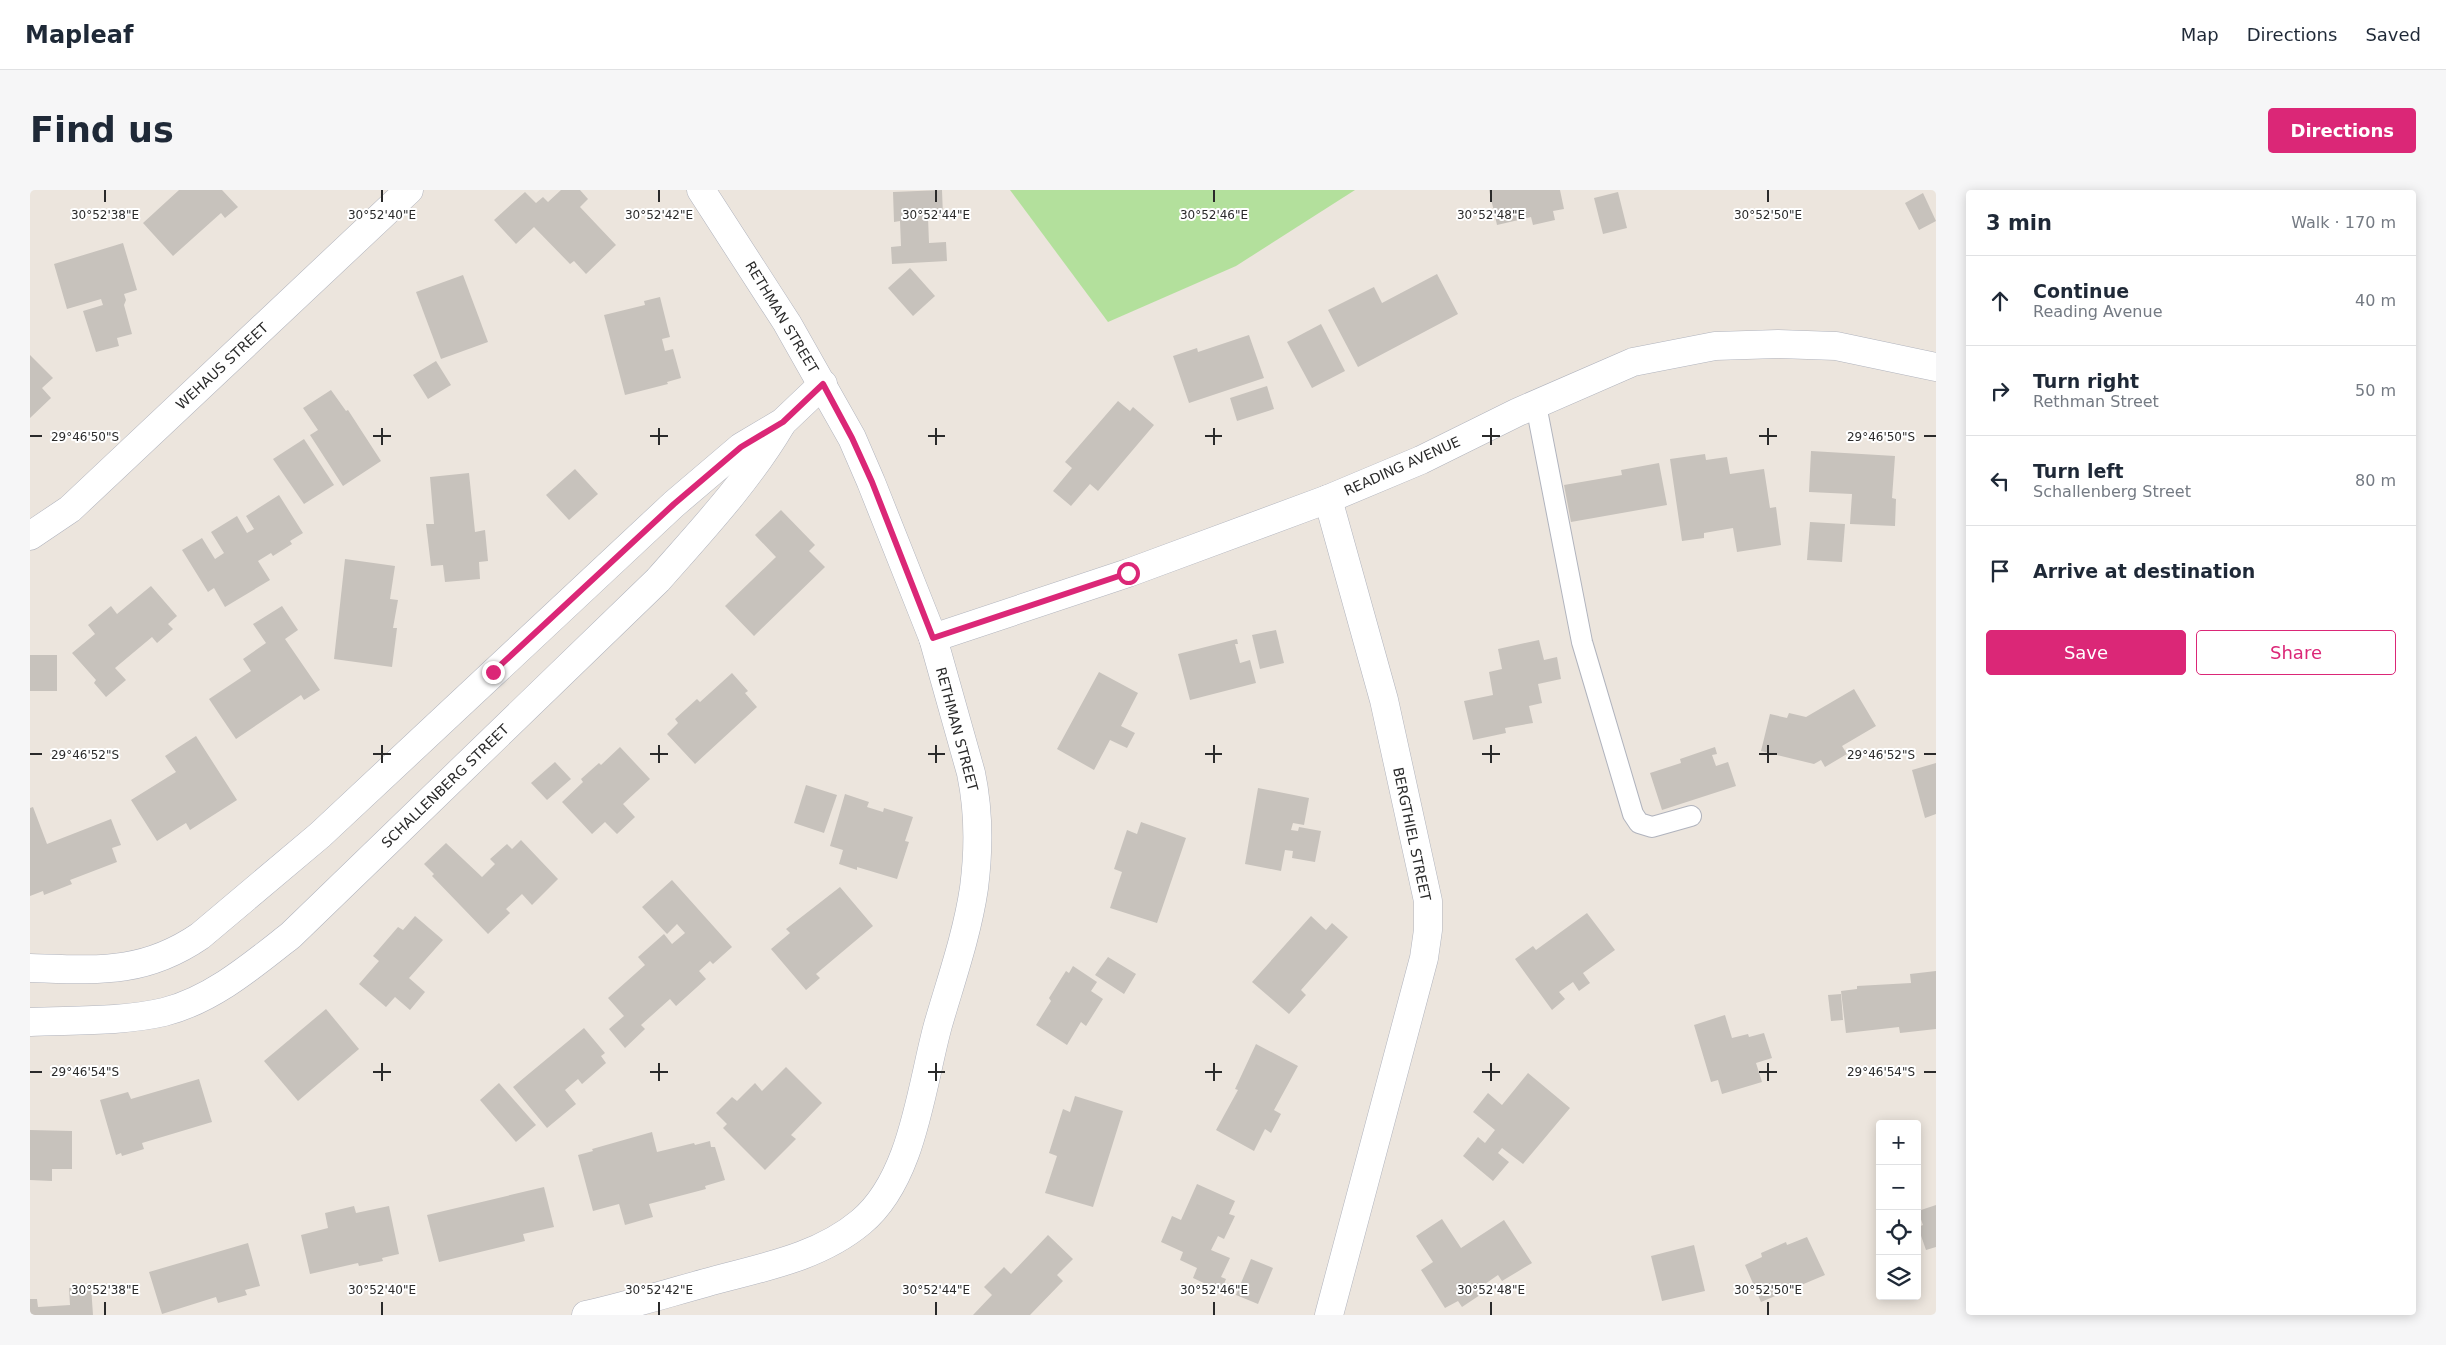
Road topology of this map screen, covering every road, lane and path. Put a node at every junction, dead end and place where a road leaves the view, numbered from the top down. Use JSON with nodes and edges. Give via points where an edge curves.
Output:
{"nodes":[{"id":1,"x":409,"y":190,"type":"edge"},
{"id":2,"x":701,"y":190,"type":"edge"},
{"id":3,"x":1936,"y":367,"type":"edge"},
{"id":4,"x":823,"y":384,"type":"junction"},
{"id":5,"x":1536,"y":404,"type":"junction"},
{"id":6,"x":783,"y":422,"type":"junction"},
{"id":7,"x":1328,"y":499,"type":"junction"},
{"id":8,"x":30,"y":536,"type":"edge"},
{"id":9,"x":933,"y":638,"type":"junction"},
{"id":10,"x":1691,"y":816,"type":"dead end"},
{"id":11,"x":30,"y":968,"type":"edge"},
{"id":12,"x":30,"y":1022,"type":"edge"},
{"id":13,"x":586,"y":1315,"type":"edge"},
{"id":14,"x":1329,"y":1315,"type":"edge"}],
"edges":[{"from":1,"to":8,"type":"street","name":"WEHAUS STREET","via":[[70,509]]},
{"from":2,"to":4,"type":"street","name":"RETHMAN STREET","via":[[748,260]]},
{"from":3,"to":5,"type":"street","name":"READING AVENUE","via":[[1836,346],[1715,346],[1633,362]]},
{"from":4,"to":6,"type":"street","name":"SCHALLENBERG STREET"},
{"from":4,"to":9,"type":"street","name":"RETHMAN STREET","via":[[872,482]]},
{"from":5,"to":7,"type":"street","name":"READING AVENUE","via":[[1421,460]]},
{"from":5,"to":10,"type":"lane","via":[[1582,642],[1633,814],[1638,823],[1652,827]]},
{"from":6,"to":11,"type":"street","name":"SCHALLENBERG STREET","via":[[741,447],[674,504],[320,835],[200,936],[179,950],[135,966],[93,970]]},
{"from":6,"to":12,"type":"street","name":"SCHALLENBERG STREET","via":[[760,459],[658,580],[291,935],[237,977],[201,998],[164,1012],[104,1020]]},
{"from":7,"to":9,"type":"street","name":"READING AVENUE","via":[[1128,573]]},
{"from":7,"to":14,"type":"street","name":"BERGTHIEL STREET","via":[[1384,700],[1428,901],[1428,930],[1422,968]]},
{"from":9,"to":13,"type":"street","name":"RETHMAN STREET","via":[[976,795],[978,844],[974,886],[961,946],[901,1164],[874,1210],[839,1238],[817,1249],[800,1257]]}]}
